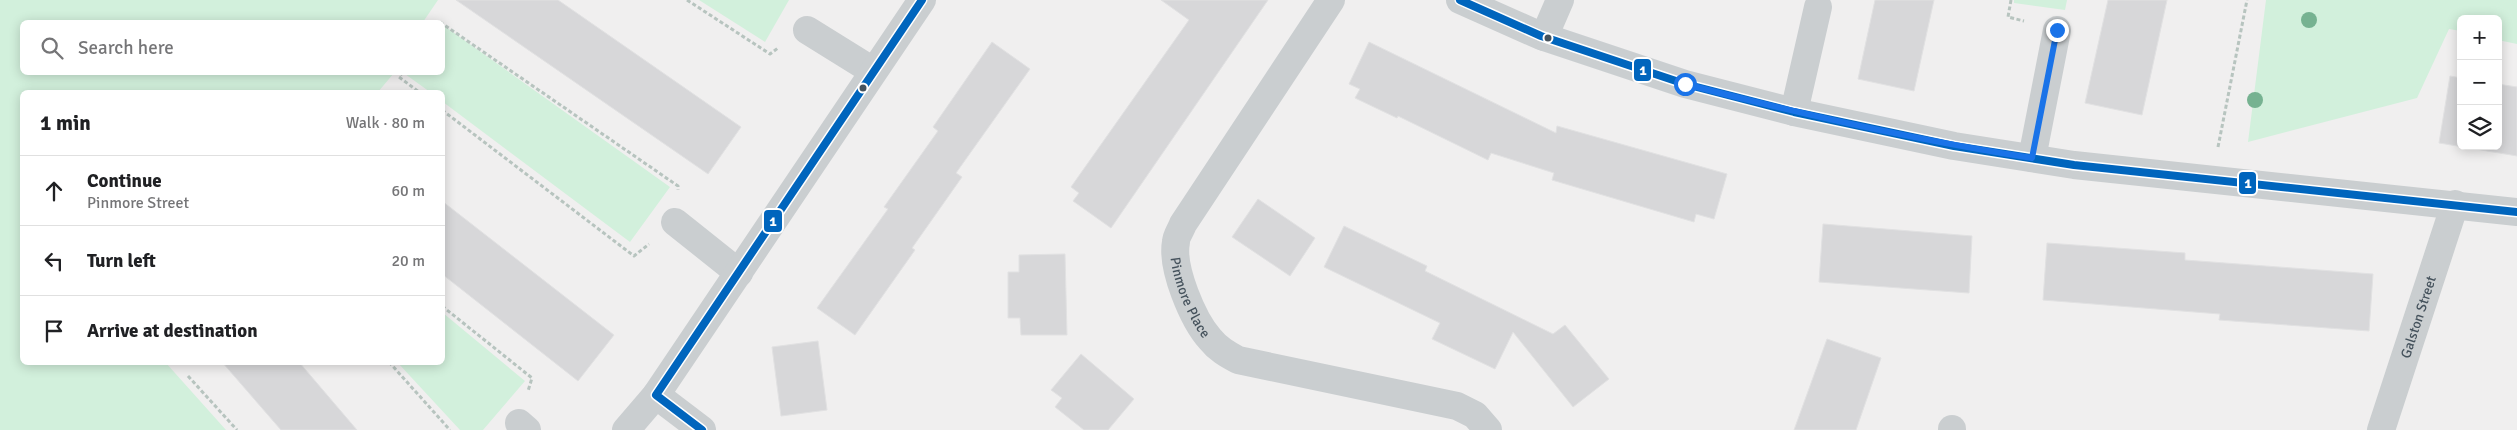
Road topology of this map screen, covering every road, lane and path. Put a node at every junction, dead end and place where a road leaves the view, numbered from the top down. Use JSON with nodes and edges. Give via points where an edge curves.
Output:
{"nodes":[{"id":1,"x":687,"y":0,"type":"edge"},
{"id":2,"x":922,"y":0,"type":"edge"},
{"id":3,"x":1331,"y":0,"type":"edge"},
{"id":4,"x":1460,"y":0,"type":"edge"},
{"id":5,"x":1560,"y":0,"type":"edge"},
{"id":6,"x":2247,"y":0,"type":"edge"},
{"id":7,"x":1818,"y":7,"type":"dead end"},
{"id":8,"x":445,"y":25,"type":"edge"},
{"id":9,"x":808,"y":30,"type":"joint"},
{"id":10,"x":2057,"y":30,"type":"dead end"},
{"id":11,"x":1544,"y":37,"type":"junction"},
{"id":12,"x":873,"y":72,"type":"junction"},
{"id":13,"x":402,"y":75,"type":"edge"},
{"id":14,"x":416,"y":90,"type":"edge"},
{"id":15,"x":445,"y":112,"type":"edge"},
{"id":16,"x":1794,"y":112,"type":"junction"},
{"id":17,"x":2032,"y":158,"type":"junction"},
{"id":18,"x":2211,"y":179,"type":"junction"},
{"id":19,"x":2455,"y":204,"type":"junction"},
{"id":20,"x":2517,"y":212,"type":"edge"},
{"id":21,"x":675,"y":222,"type":"junction"},
{"id":22,"x":740,"y":273,"type":"junction"},
{"id":23,"x":445,"y":308,"type":"edge"},
{"id":24,"x":392,"y":365,"type":"edge"},
{"id":25,"x":188,"y":376,"type":"dead end"},
{"id":26,"x":656,"y":395,"type":"junction"},
{"id":27,"x":523,"y":426,"type":"edge"},
{"id":28,"x":237,"y":430,"type":"edge"},
{"id":29,"x":450,"y":430,"type":"edge"},
{"id":30,"x":626,"y":430,"type":"edge"},
{"id":31,"x":702,"y":430,"type":"edge"},
{"id":32,"x":1488,"y":430,"type":"edge"},
{"id":33,"x":2381,"y":430,"type":"edge"}],
"edges":[{"from":1,"to":9,"type":"path","via":[[770,54]]},
{"from":2,"to":12,"type":"street"},
{"from":3,"to":32,"type":"street","name":"Pinmore Place","via":[[1183,224],[1176,242],[1176,260],[1186,297],[1209,338],[1238,360],[1456,406],[1475,415]]},
{"from":4,"to":11,"type":"street"},
{"from":5,"to":11,"type":"street"},
{"from":6,"to":18,"type":"path"},
{"from":7,"to":16,"type":"street"},
{"from":8,"to":21,"type":"path","via":[[678,186]]},
{"from":9,"to":12,"type":"street"},
{"from":10,"to":17,"type":"street"},
{"from":11,"to":16,"type":"street","via":[[1685,84]]},
{"from":12,"to":22,"type":"street"},
{"from":13,"to":14,"type":"path","via":[[400,78]]},
{"from":15,"to":21,"type":"path","via":[[634,256]]},
{"from":16,"to":17,"type":"street","via":[[1954,146]]},
{"from":17,"to":18,"type":"street"},
{"from":18,"to":19,"type":"street"},
{"from":19,"to":20,"type":"street"},
{"from":19,"to":33,"type":"street","name":"Galston Street"},
{"from":21,"to":22,"type":"street"},
{"from":22,"to":26,"type":"street"},
{"from":23,"to":27,"type":"path","via":[[532,378]]},
{"from":24,"to":29,"type":"path"},
{"from":25,"to":28,"type":"path"},
{"from":26,"to":30,"type":"street"},
{"from":26,"to":31,"type":"street"}]}
